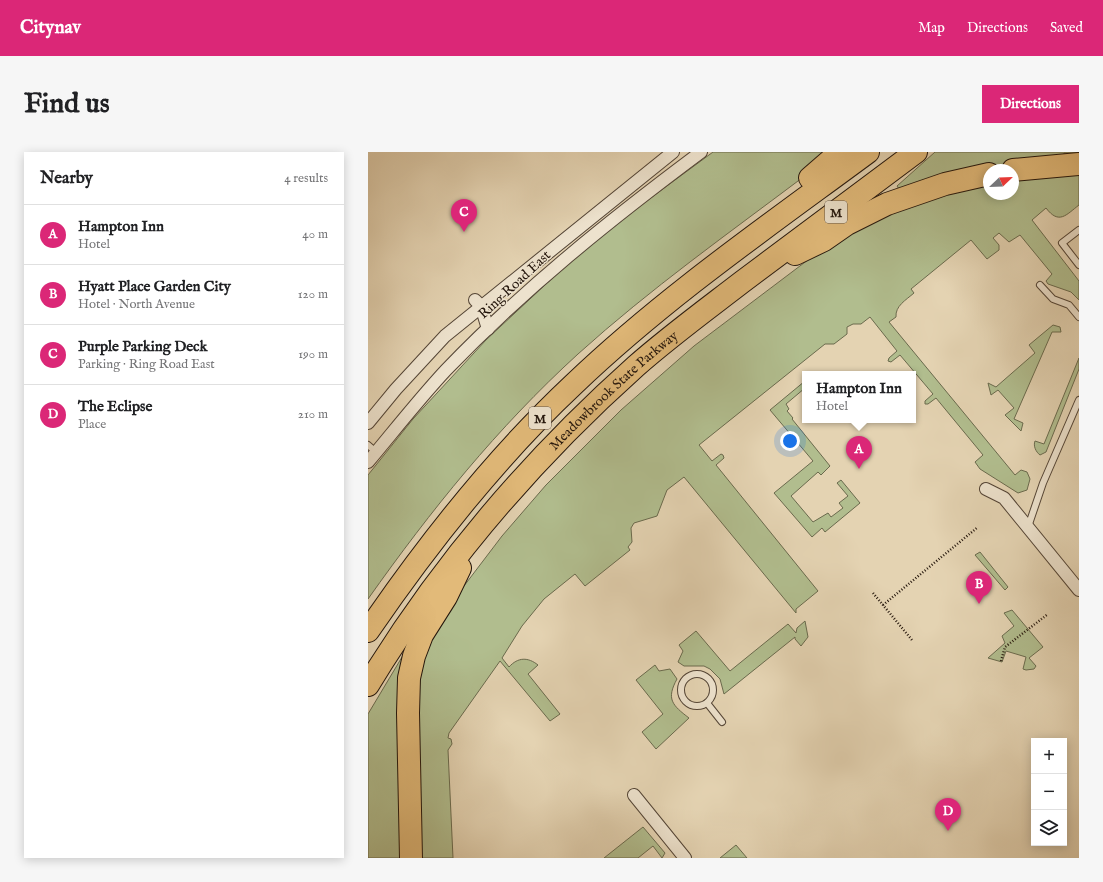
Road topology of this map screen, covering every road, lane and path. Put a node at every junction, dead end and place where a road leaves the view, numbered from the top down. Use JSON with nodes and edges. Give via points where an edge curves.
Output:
{"nodes":[{"id":1,"x":701,"y":152,"type":"edge"},
{"id":2,"x":840,"y":152,"type":"edge"},
{"id":3,"x":868,"y":152,"type":"edge"},
{"id":4,"x":916,"y":152,"type":"edge"},
{"id":5,"x":671,"y":153,"type":"edge"},
{"id":6,"x":1079,"y":164,"type":"edge"},
{"id":7,"x":1019,"y":169,"type":"edge"},
{"id":8,"x":983,"y":176,"type":"edge"},
{"id":9,"x":1079,"y":230,"type":"edge"},
{"id":10,"x":749,"y":241,"type":"junction"},
{"id":11,"x":1079,"y":265,"type":"edge"},
{"id":12,"x":755,"y":272,"type":"junction"},
{"id":13,"x":1040,"y":285,"type":"dead end"},
{"id":14,"x":478,"y":303,"type":"junction"},
{"id":15,"x":1079,"y":317,"type":"edge"},
{"id":16,"x":488,"y":329,"type":"junction"},
{"id":17,"x":1079,"y":400,"type":"edge"},
{"id":18,"x":368,"y":423,"type":"edge"},
{"id":19,"x":372,"y":448,"type":"edge"},
{"id":20,"x":368,"y":462,"type":"edge"},
{"id":21,"x":986,"y":489,"type":"dead end"},
{"id":22,"x":978,"y":527,"type":"dead end"},
{"id":23,"x":1028,"y":527,"type":"junction"},
{"id":24,"x":479,"y":528,"type":"junction"},
{"id":25,"x":1079,"y":590,"type":"edge"},
{"id":26,"x":873,"y":593,"type":"dead end"},
{"id":27,"x":883,"y":605,"type":"junction"},
{"id":28,"x":1048,"y":614,"type":"dead end"},
{"id":29,"x":368,"y":631,"type":"edge"},
{"id":30,"x":912,"y":640,"type":"dead end"},
{"id":31,"x":1001,"y":661,"type":"dead end"},
{"id":32,"x":368,"y":685,"type":"edge"},
{"id":33,"x":707,"y":702,"type":"junction"},
{"id":34,"x":722,"y":722,"type":"dead end"},
{"id":35,"x":634,"y":795,"type":"dead end"},
{"id":36,"x":411,"y":858,"type":"edge"},
{"id":37,"x":685,"y":858,"type":"edge"}],
"edges":[{"from":1,"to":16,"type":"street","name":"Ring Road East","via":[[576,248]]},
{"from":2,"to":10,"type":"highway","via":[[799,186]]},
{"from":3,"to":10,"type":"highway","name":"Meadowbrook State Parkway","number":"M"},
{"from":4,"to":12,"type":"highway","name":"Meadowbrook State Parkway","number":"M"},
{"from":5,"to":14,"type":"street","name":"Ring Road East"},
{"from":6,"to":7,"type":"highway"},
{"from":8,"to":12,"type":"highway","via":[[887,204],[852,221],[824,240]]},
{"from":9,"to":11,"type":"lane","via":[[1062,242]]},
{"from":10,"to":29,"type":"highway","name":"Meadowbrook State Parkway","number":"M","via":[[630,334],[538,419],[486,475],[438,533]]},
{"from":12,"to":24,"type":"highway","name":"Meadowbrook State Parkway","number":"M","via":[[676,333],[600,399],[545,453]]},
{"from":13,"to":15,"type":"lane","via":[[1053,299],[1069,304]]},
{"from":14,"to":16,"type":"street"},
{"from":14,"to":18,"type":"street","name":"Ring Road East","via":[[432,349]]},
{"from":16,"to":19,"type":"street","name":"Ring Road East"},
{"from":17,"to":23,"type":"lane","via":[[1043,483]]},
{"from":19,"to":20,"type":"street","name":"Ring Road East"},
{"from":21,"to":23,"type":"street","via":[[1004,498]]},
{"from":22,"to":27,"type":"path"},
{"from":23,"to":25,"type":"street"},
{"from":24,"to":32,"type":"highway","name":"Meadowbrook State Parkway","number":"M","via":[[417,610]]},
{"from":24,"to":36,"type":"highway","via":[[446,597],[422,635],[411,667],[407,701]]},
{"from":26,"to":27,"type":"path"},
{"from":27,"to":30,"type":"path"},
{"from":28,"to":31,"type":"path","via":[[1005,647]]},
{"from":33,"to":33,"type":"lane","via":[[713,693],[708,678],[698,674],[687,677],[681,685],[684,699],[697,706]]},
{"from":33,"to":34,"type":"lane"},
{"from":35,"to":37,"type":"street"}]}
